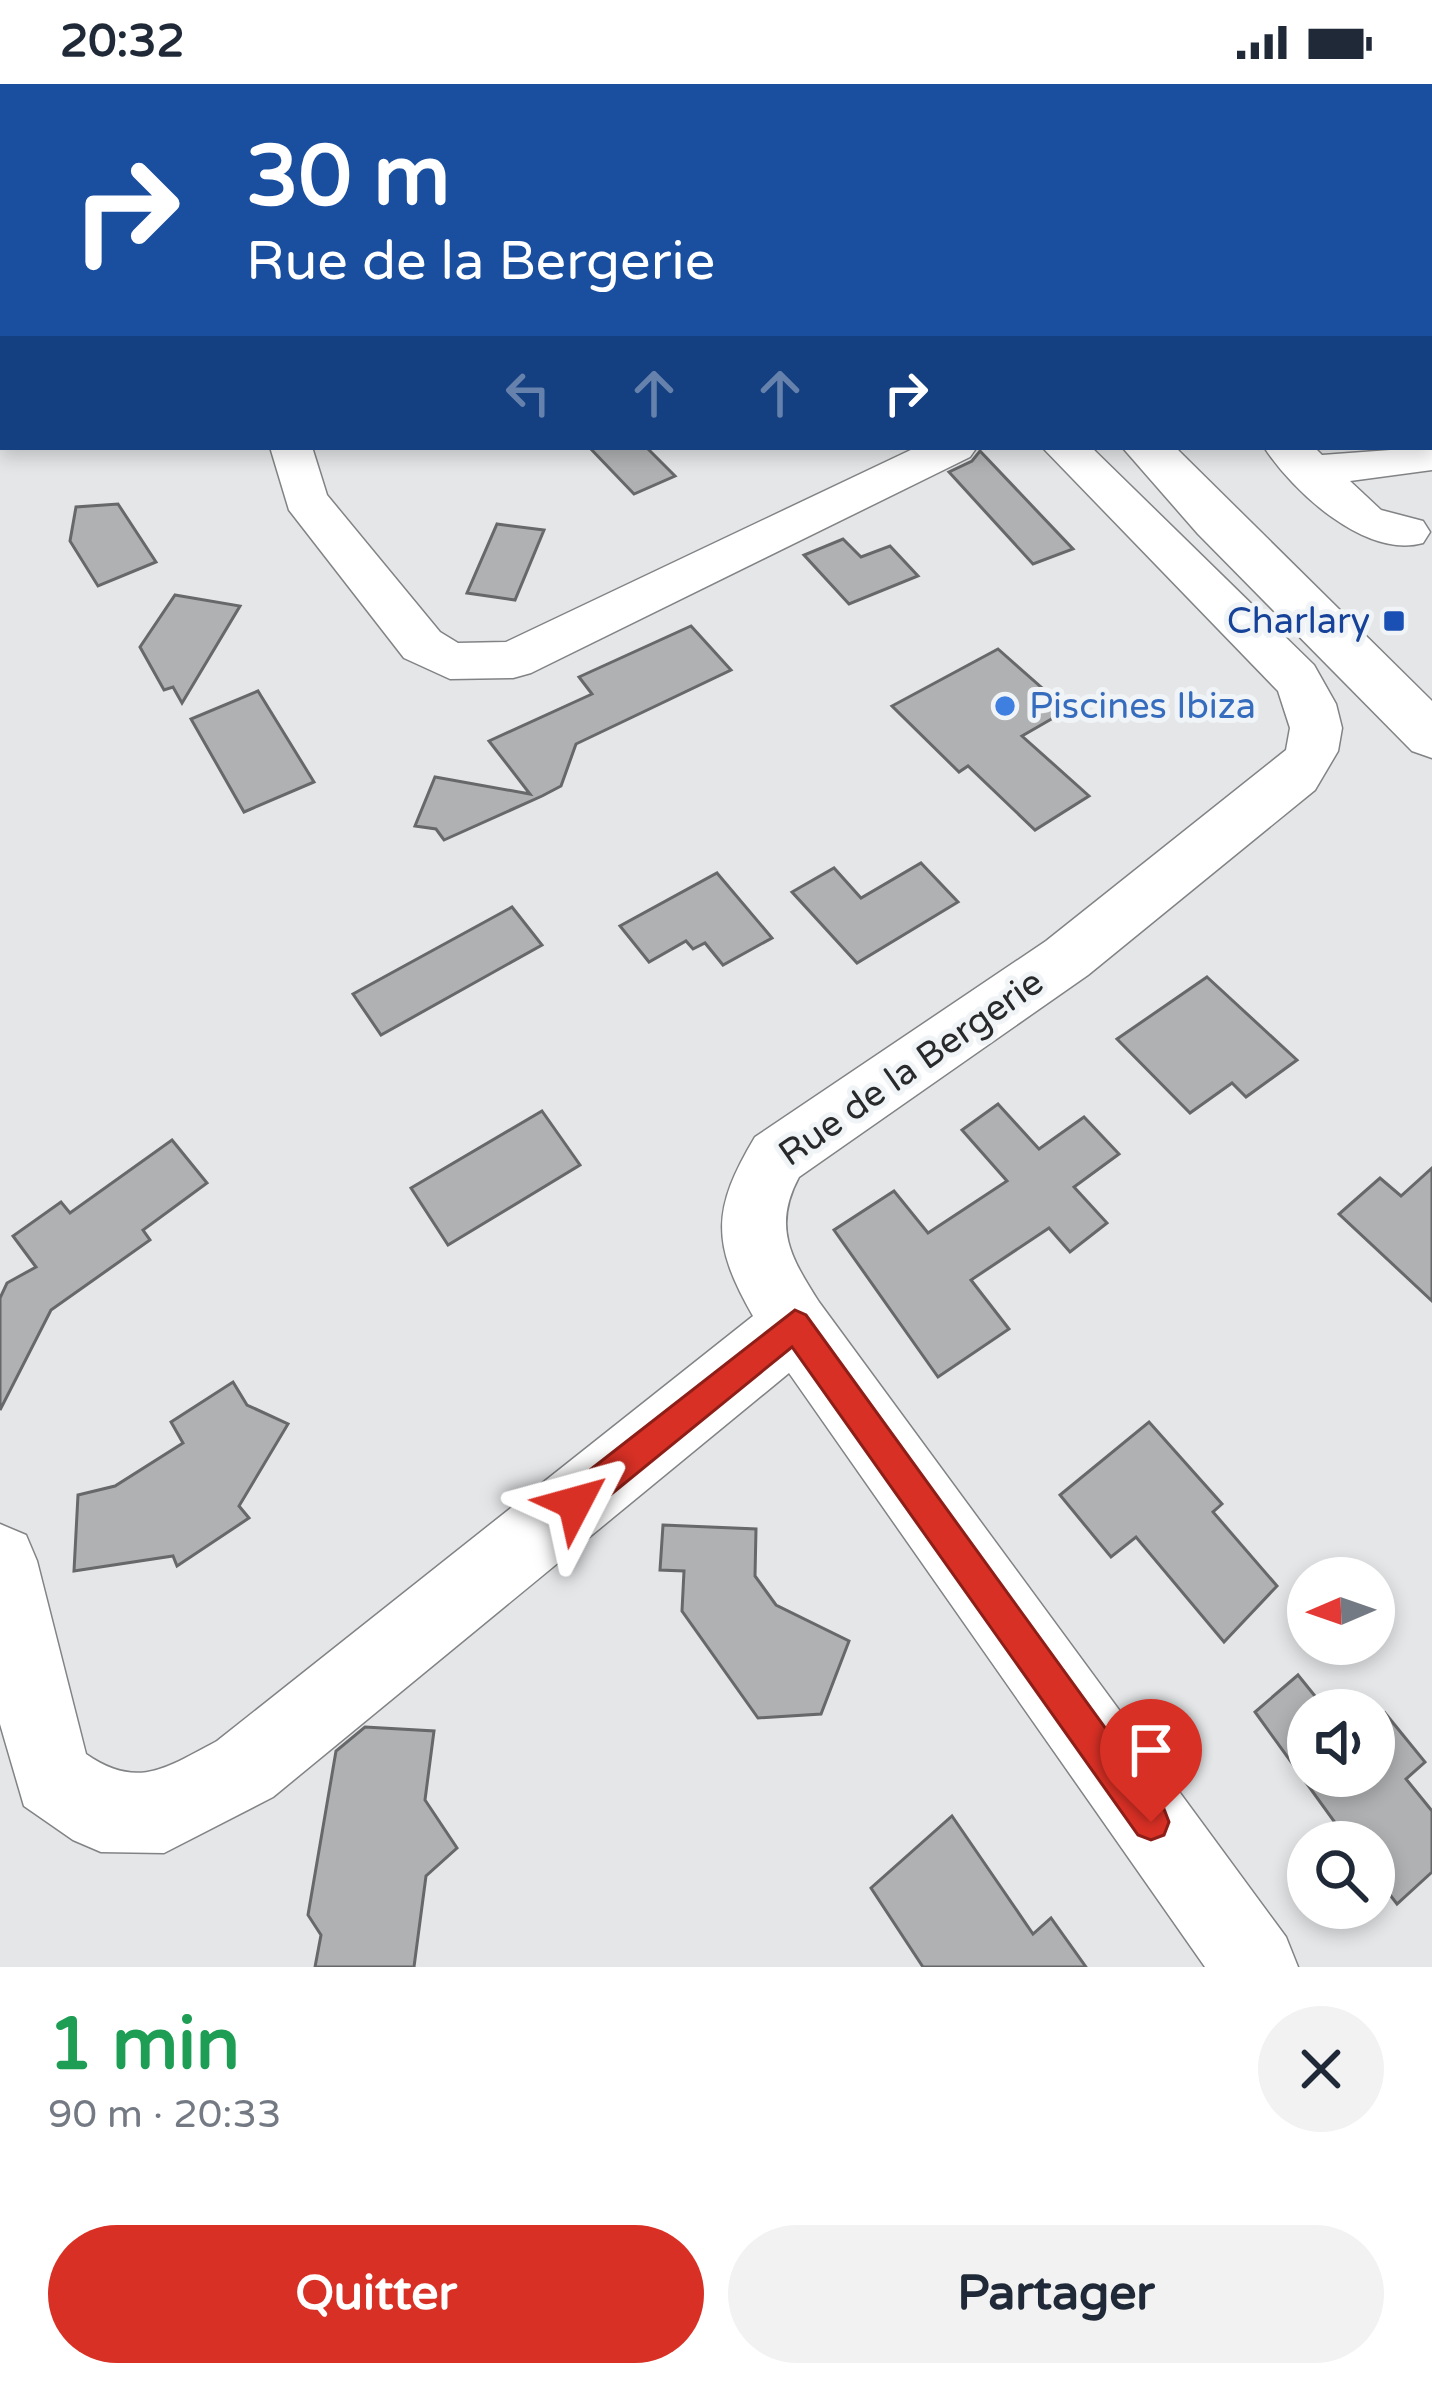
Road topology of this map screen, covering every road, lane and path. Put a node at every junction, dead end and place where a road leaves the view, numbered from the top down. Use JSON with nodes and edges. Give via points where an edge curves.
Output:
{"nodes":[{"id":1,"x":291,"y":450,"type":"edge"},
{"id":2,"x":948,"y":450,"type":"edge"},
{"id":3,"x":1068,"y":450,"type":"edge"},
{"id":4,"x":1150,"y":450,"type":"edge"},
{"id":5,"x":1163,"y":450,"type":"edge"},
{"id":6,"x":1196,"y":450,"type":"edge"},
{"id":7,"x":1417,"y":450,"type":"edge"},
{"id":8,"x":1299,"y":459,"type":"edge"},
{"id":9,"x":1423,"y":538,"type":"edge"},
{"id":10,"x":1276,"y":549,"type":"junction"},
{"id":11,"x":1432,"y":688,"type":"edge"},
{"id":12,"x":1432,"y":736,"type":"edge"},
{"id":13,"x":795,"y":1325,"type":"junction"},
{"id":14,"x":0,"y":1561,"type":"edge"},
{"id":15,"x":1256,"y":1967,"type":"edge"}],
"edges":[{"from":1,"to":2,"type":"street","via":[[305,499],[422,645],[450,662],[478,664],[512,660]]},
{"from":3,"to":13,"type":"street","name":"Rue de la Bergerie","via":[[1296,678],[1316,709],[1319,734],[1296,776],[1067,958],[777,1156],[754,1193],[749,1233]]},
{"from":4,"to":12,"type":"main road"},
{"from":5,"to":10,"type":"main road"},
{"from":6,"to":10,"type":"main road"},
{"from":7,"to":8,"type":"street"},
{"from":8,"to":9,"type":"street","via":[[1365,521]]},
{"from":10,"to":11,"type":"main road"},
{"from":13,"to":14,"type":"street","via":[[245,1768],[164,1813],[101,1812],[52,1778]]},
{"from":13,"to":15,"type":"street","name":"Rue de la Bergerie"}]}
